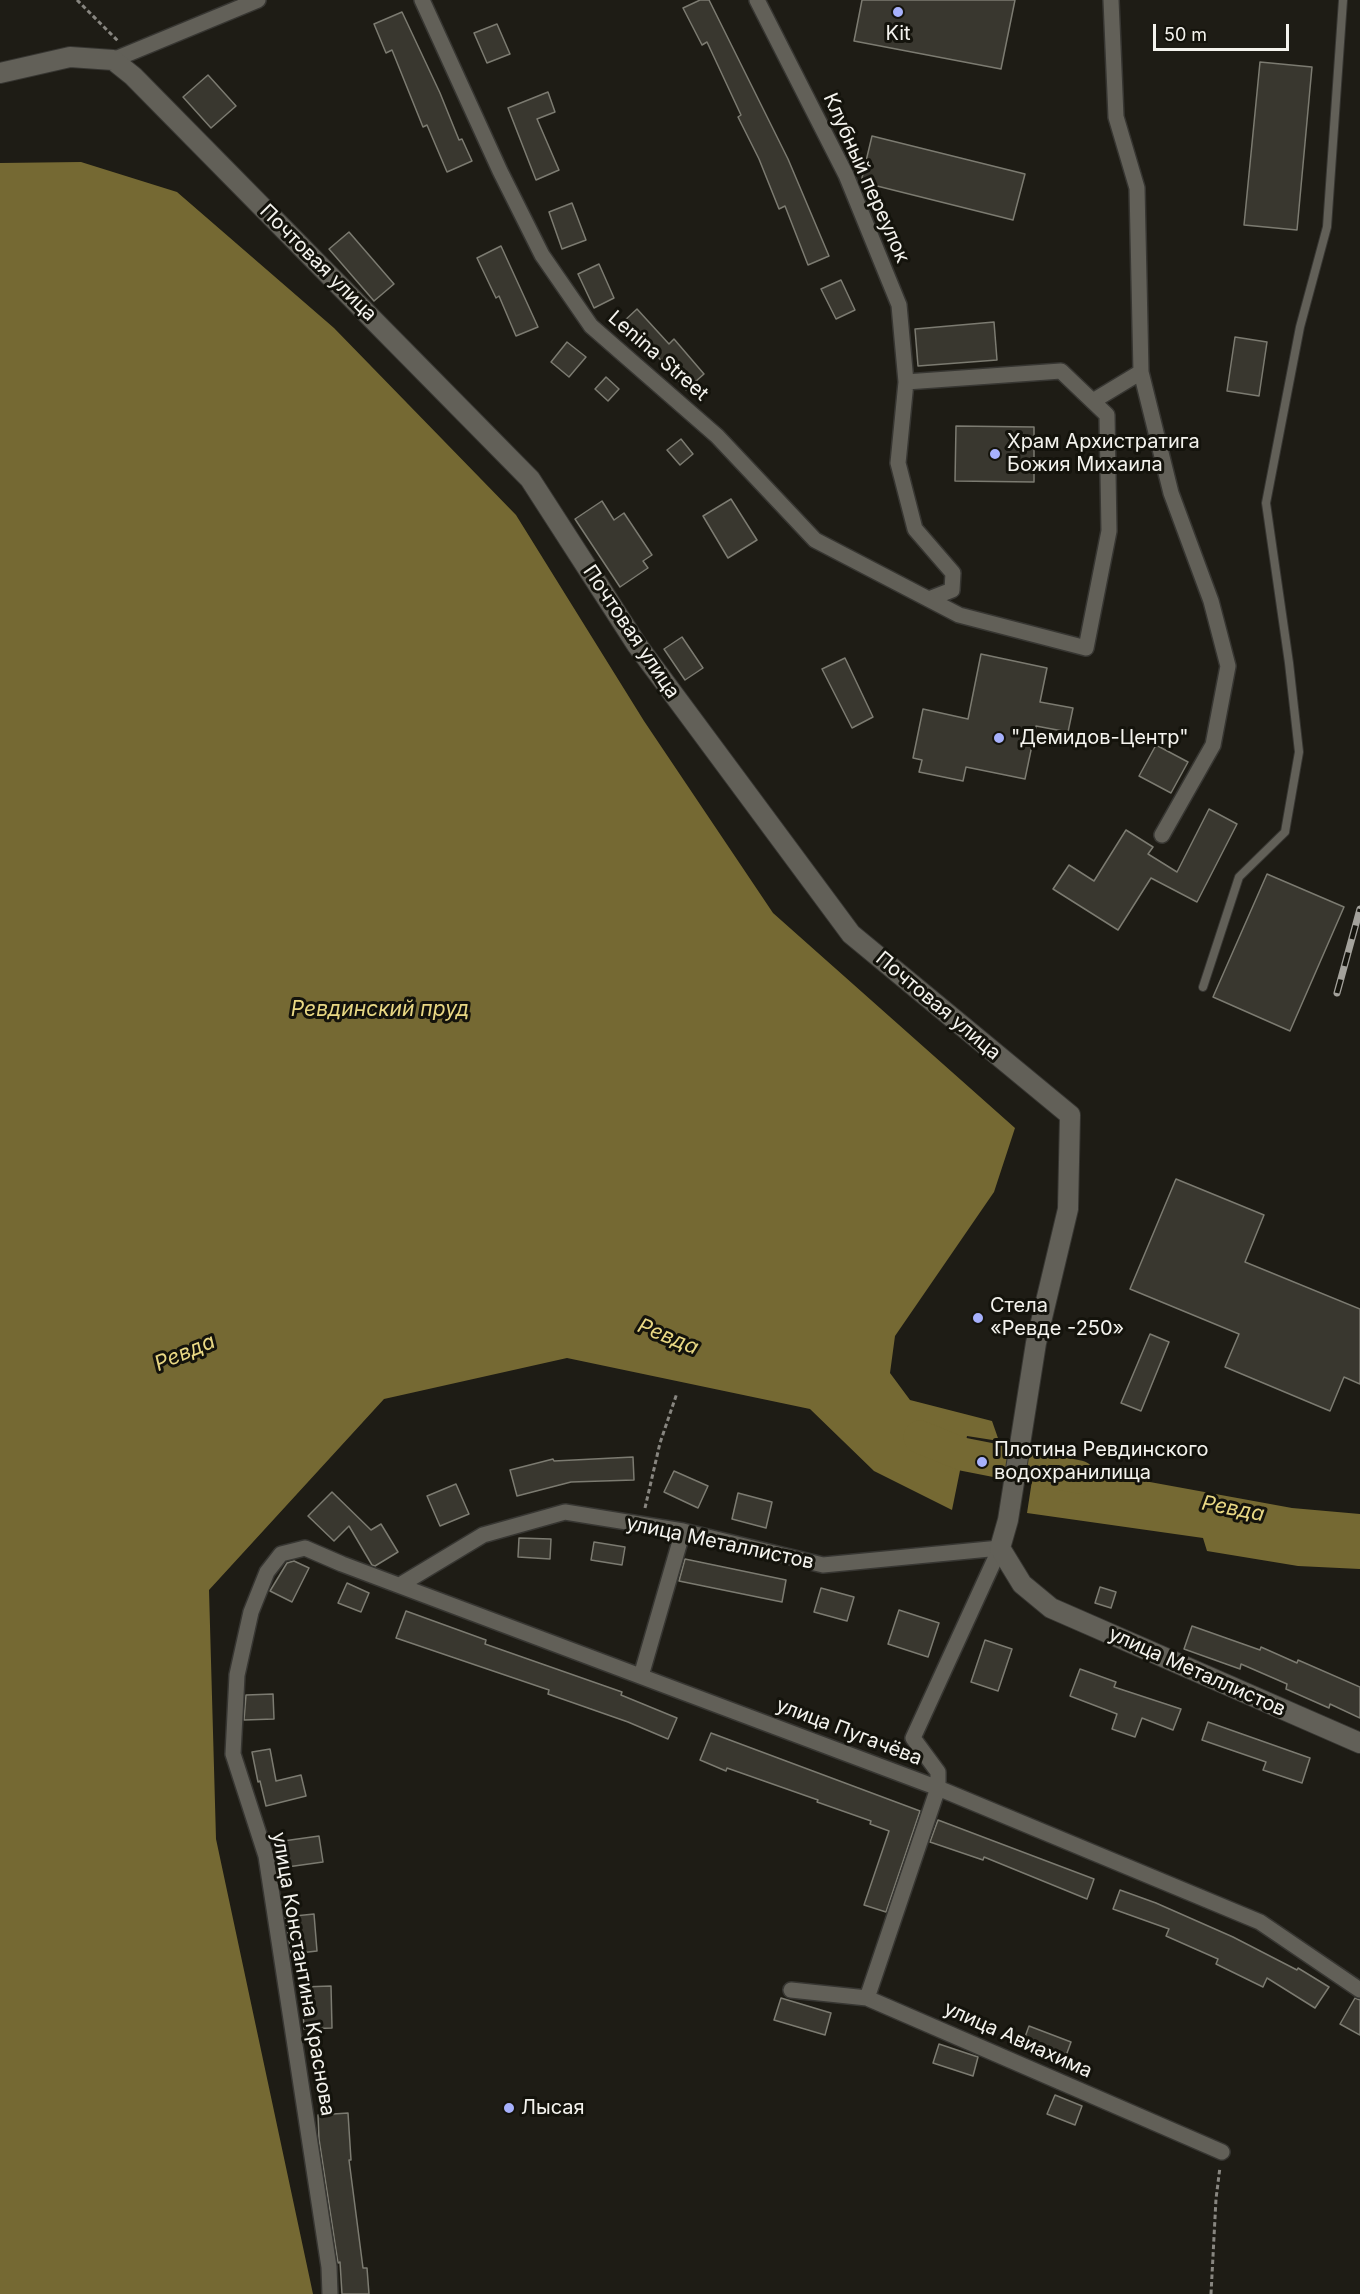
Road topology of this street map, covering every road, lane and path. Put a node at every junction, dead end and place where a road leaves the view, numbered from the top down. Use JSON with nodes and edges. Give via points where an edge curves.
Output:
{"nodes":[{"id":1,"x":77,"y":0,"type":"edge"},
{"id":2,"x":258,"y":0,"type":"edge"},
{"id":3,"x":422,"y":0,"type":"edge"},
{"id":4,"x":757,"y":0,"type":"edge"},
{"id":5,"x":1111,"y":0,"type":"edge"},
{"id":6,"x":1343,"y":0,"type":"edge"},
{"id":7,"x":122,"y":56,"type":"junction"},
{"id":8,"x":0,"y":73,"type":"edge"},
{"id":9,"x":1141,"y":372,"type":"junction"},
{"id":10,"x":906,"y":382,"type":"junction"},
{"id":11,"x":1093,"y":401,"type":"junction"},
{"id":12,"x":929,"y":599,"type":"junction"},
{"id":13,"x":1162,"y":835,"type":"dead end"},
{"id":14,"x":1203,"y":987,"type":"dead end"},
{"id":15,"x":677,"y":1393,"type":"dead end"},
{"id":16,"x":641,"y":1524,"type":"junction"},
{"id":17,"x":682,"y":1531,"type":"junction"},
{"id":18,"x":305,"y":1548,"type":"joint"},
{"id":19,"x":1000,"y":1548,"type":"junction"},
{"id":20,"x":400,"y":1585,"type":"junction"},
{"id":21,"x":642,"y":1676,"type":"junction"},
{"id":22,"x":1360,"y":1743,"type":"edge"},
{"id":23,"x":938,"y":1788,"type":"junction"},
{"id":24,"x":791,"y":1990,"type":"dead end"},
{"id":25,"x":1360,"y":1990,"type":"edge"},
{"id":26,"x":867,"y":1998,"type":"junction"},
{"id":27,"x":1222,"y":2152,"type":"joint"},
{"id":28,"x":330,"y":2294,"type":"edge"},
{"id":29,"x":1211,"y":2294,"type":"edge"}],
"edges":[{"from":1,"to":7,"type":"path"},
{"from":2,"to":7,"type":"street"},
{"from":3,"to":12,"type":"street","name":"Lenina Street","via":[[542,255],[591,326],[717,436],[815,540]]},
{"from":4,"to":10,"type":"street","name":"Клубный переулок","via":[[846,175],[899,305]]},
{"from":5,"to":9,"type":"street","via":[[1116,117],[1137,188]]},
{"from":6,"to":14,"type":"lane","via":[[1327,227],[1300,327],[1266,503],[1299,752],[1285,832],[1239,877]]},
{"from":7,"to":8,"type":"street","via":[[70,57]]},
{"from":7,"to":19,"type":"street","name":"Почтовая улица","via":[[133,76],[530,479],[637,645],[850,934],[1070,1115],[1068,1209],[1036,1343],[1008,1520]]},
{"from":9,"to":11,"type":"street"},
{"from":9,"to":13,"type":"street","via":[[1171,493],[1211,601],[1228,666],[1213,745]]},
{"from":10,"to":11,"type":"street","via":[[1060,371]]},
{"from":10,"to":12,"type":"street","name":"Клубный переулок","via":[[898,463],[915,530],[953,573],[952,590]]},
{"from":11,"to":12,"type":"street","name":"Lenina Street","via":[[1107,415],[1109,531],[1086,648],[959,615]]},
{"from":15,"to":16,"type":"path","via":[[660,1443]]},
{"from":16,"to":17,"type":"street","name":"улица Металлистов"},
{"from":16,"to":20,"type":"street","name":"улица Металлистов","via":[[565,1512],[483,1535]]},
{"from":17,"to":19,"type":"street","name":"улица Металлистов","via":[[823,1565]]},
{"from":17,"to":21,"type":"street"},
{"from":18,"to":20,"type":"street","name":"улица Пугачёва"},
{"from":18,"to":28,"type":"street","name":"улица Константина Краснова","via":[[281,1554],[267,1572],[251,1612],[237,1676],[233,1754],[266,1856]]},
{"from":19,"to":22,"type":"street","name":"улица Металлистов","via":[[1022,1584],[1051,1608]]},
{"from":19,"to":23,"type":"street","via":[[913,1738],[938,1772]]},
{"from":20,"to":21,"type":"street","name":"улица Пугачёва"},
{"from":21,"to":23,"type":"street","name":"улица Пугачёва"},
{"from":23,"to":25,"type":"street","name":"улица Пугачёва","via":[[1260,1922]]},
{"from":23,"to":26,"type":"street"},
{"from":24,"to":26,"type":"street","name":"улица Авиахима"},
{"from":26,"to":27,"type":"street","name":"улица Авиахима"},
{"from":27,"to":29,"type":"path"}]}
